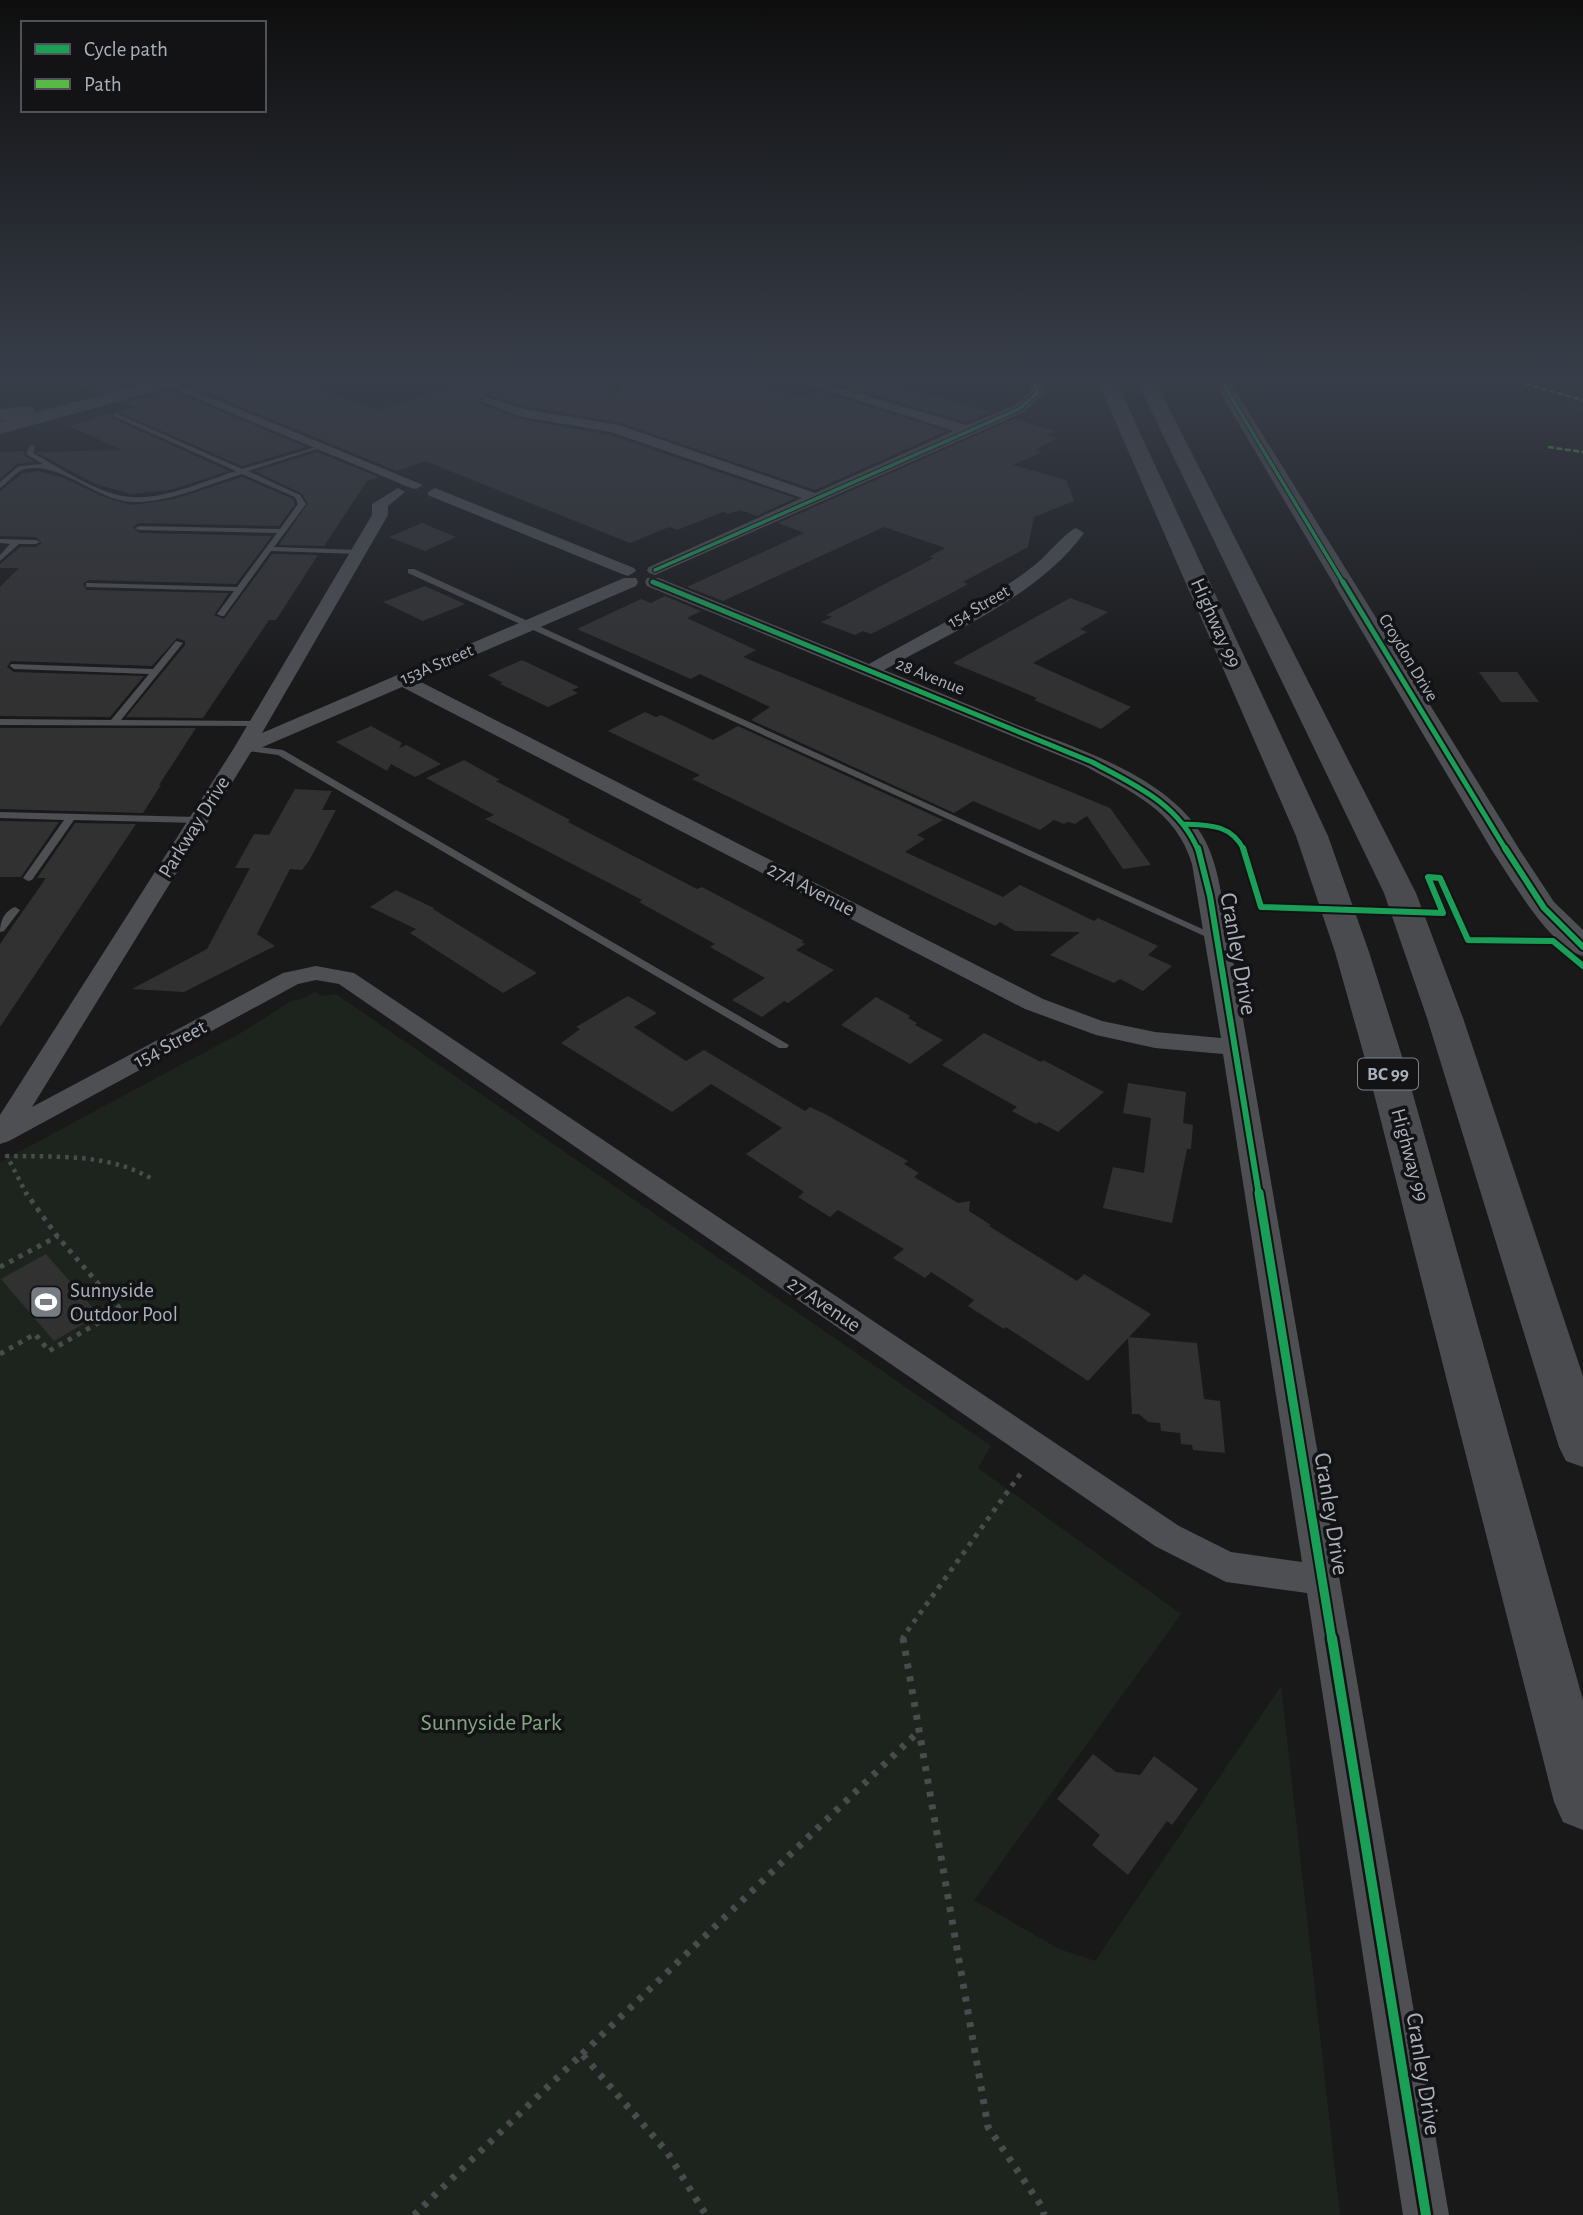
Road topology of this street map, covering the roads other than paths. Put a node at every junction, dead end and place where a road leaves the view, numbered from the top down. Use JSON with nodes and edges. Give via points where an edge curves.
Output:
{"nodes":[{"id":1,"x":82,"y":480,"type":"edge"},
{"id":2,"x":212,"y":480,"type":"edge"},
{"id":3,"x":265,"y":480,"type":"edge"},
{"id":4,"x":391,"y":480,"type":"edge"},
{"id":5,"x":765,"y":480,"type":"edge"},
{"id":6,"x":855,"y":480,"type":"edge"},
{"id":7,"x":1152,"y":480,"type":"edge"},
{"id":8,"x":1195,"y":480,"type":"edge"},
{"id":9,"x":1282,"y":480,"type":"edge"},
{"id":10,"x":415,"y":492,"type":"junction"},
{"id":11,"x":816,"y":498,"type":"junction"},
{"id":12,"x":380,"y":514,"type":"junction"},
{"id":13,"x":139,"y":528,"type":"dead end"},
{"id":14,"x":282,"y":531,"type":"junction"},
{"id":15,"x":1076,"y":533,"type":"dead end"},
{"id":16,"x":0,"y":541,"type":"edge"},
{"id":17,"x":17,"y":541,"type":"junction"},
{"id":18,"x":36,"y":542,"type":"dead end"},
{"id":19,"x":269,"y":549,"type":"junction"},
{"id":20,"x":358,"y":552,"type":"junction"},
{"id":21,"x":0,"y":559,"type":"edge"},
{"id":22,"x":411,"y":571,"type":"dead end"},
{"id":23,"x":629,"y":576,"type":"junction"},
{"id":24,"x":654,"y":576,"type":"junction"},
{"id":25,"x":89,"y":585,"type":"dead end"},
{"id":26,"x":239,"y":589,"type":"junction"},
{"id":27,"x":221,"y":614,"type":"dead end"},
{"id":28,"x":528,"y":626,"type":"junction"},
{"id":29,"x":179,"y":643,"type":"dead end"},
{"id":30,"x":14,"y":666,"type":"dead end"},
{"id":31,"x":871,"y":670,"type":"junction"},
{"id":32,"x":155,"y":672,"type":"junction"},
{"id":33,"x":403,"y":680,"type":"junction"},
{"id":34,"x":0,"y":722,"type":"edge"},
{"id":35,"x":113,"y":724,"type":"junction"},
{"id":36,"x":258,"y":724,"type":"junction"},
{"id":37,"x":244,"y":748,"type":"junction"},
{"id":38,"x":0,"y":815,"type":"edge"},
{"id":39,"x":71,"y":817,"type":"junction"},
{"id":40,"x":198,"y":820,"type":"junction"},
{"id":41,"x":1184,"y":824,"type":"joint"},
{"id":42,"x":28,"y":878,"type":"dead end"},
{"id":43,"x":15,"y":910,"type":"dead end"},
{"id":44,"x":0,"y":929,"type":"edge"},
{"id":45,"x":1217,"y":938,"type":"junction"},
{"id":46,"x":1583,"y":947,"type":"edge"},
{"id":47,"x":346,"y":978,"type":"joint"},
{"id":48,"x":783,"y":1045,"type":"dead end"},
{"id":49,"x":1235,"y":1047,"type":"junction"},
{"id":50,"x":1,"y":1135,"type":"edge"},
{"id":51,"x":1583,"y":1447,"type":"edge"},
{"id":52,"x":1323,"y":1580,"type":"junction"},
{"id":53,"x":1583,"y":1802,"type":"edge"},
{"id":54,"x":1426,"y":2215,"type":"edge"}],
"edges":[{"from":1,"to":2,"type":"lane","via":[[118,498],[137,500]]},
{"from":3,"to":14,"type":"lane","via":[[298,496],[302,504]]},
{"from":4,"to":10,"type":"street"},
{"from":5,"to":11,"type":"street"},
{"from":6,"to":11,"type":"street"},
{"from":7,"to":53,"type":"highway","name":"Highway 99","number":"BC 99","via":[[1312,836],[1352,952]]},
{"from":8,"to":51,"type":"highway","name":"Highway 99","via":[[1400,892]]},
{"from":9,"to":46,"type":"street","name":"Croydon Drive","via":[[1507,852],[1544,908]]},
{"from":10,"to":12,"type":"street"},
{"from":10,"to":12,"type":"street","name":"Parkway Drive","via":[[398,492],[380,504]]},
{"from":10,"to":23,"type":"street","via":[[435,493]]},
{"from":11,"to":24,"type":"street"},
{"from":12,"to":20,"type":"street","name":"Parkway Drive"},
{"from":13,"to":14,"type":"lane"},
{"from":14,"to":19,"type":"lane"},
{"from":15,"to":31,"type":"street","name":"154 Street","via":[[1069,546],[1017,585]]},
{"from":16,"to":17,"type":"lane"},
{"from":17,"to":18,"type":"lane"},
{"from":17,"to":21,"type":"lane"},
{"from":19,"to":20,"type":"lane"},
{"from":19,"to":26,"type":"lane"},
{"from":20,"to":36,"type":"street","name":"Parkway Drive"},
{"from":22,"to":28,"type":"lane"},
{"from":23,"to":24,"type":"street","via":[[639,568]]},
{"from":23,"to":28,"type":"street","name":"153A Street"},
{"from":24,"to":31,"type":"street","name":"28 Avenue"},
{"from":25,"to":26,"type":"lane"},
{"from":26,"to":27,"type":"lane"},
{"from":28,"to":33,"type":"street","name":"153A Street"},
{"from":28,"to":45,"type":"lane"},
{"from":29,"to":32,"type":"lane"},
{"from":30,"to":32,"type":"lane"},
{"from":31,"to":41,"type":"street","name":"28 Avenue","via":[[1092,762],[1159,800]]},
{"from":32,"to":35,"type":"lane"},
{"from":33,"to":37,"type":"street","name":"153A Street"},
{"from":33,"to":49,"type":"street","name":"27A Avenue","via":[[1034,1004],[1143,1038]]},
{"from":34,"to":35,"type":"lane"},
{"from":35,"to":36,"type":"lane"},
{"from":36,"to":37,"type":"street","name":"Parkway Drive"},
{"from":37,"to":40,"type":"street","name":"Parkway Drive"},
{"from":37,"to":48,"type":"lane","via":[[280,752]]},
{"from":38,"to":39,"type":"lane"},
{"from":39,"to":40,"type":"lane"},
{"from":39,"to":42,"type":"lane"},
{"from":40,"to":50,"type":"street","name":"Parkway Drive"},
{"from":41,"to":45,"type":"street","name":"Cranley Drive","via":[[1200,851]]},
{"from":43,"to":44,"type":"lane"},
{"from":45,"to":49,"type":"street","name":"Cranley Drive"},
{"from":47,"to":50,"type":"street","name":"154 Street","via":[[316,973],[291,978]]},
{"from":47,"to":52,"type":"street","name":"27 Avenue","via":[[1167,1536],[1226,1567]]},
{"from":49,"to":52,"type":"street","name":"Cranley Drive"},
{"from":52,"to":54,"type":"street","name":"Cranley Drive"}]}
